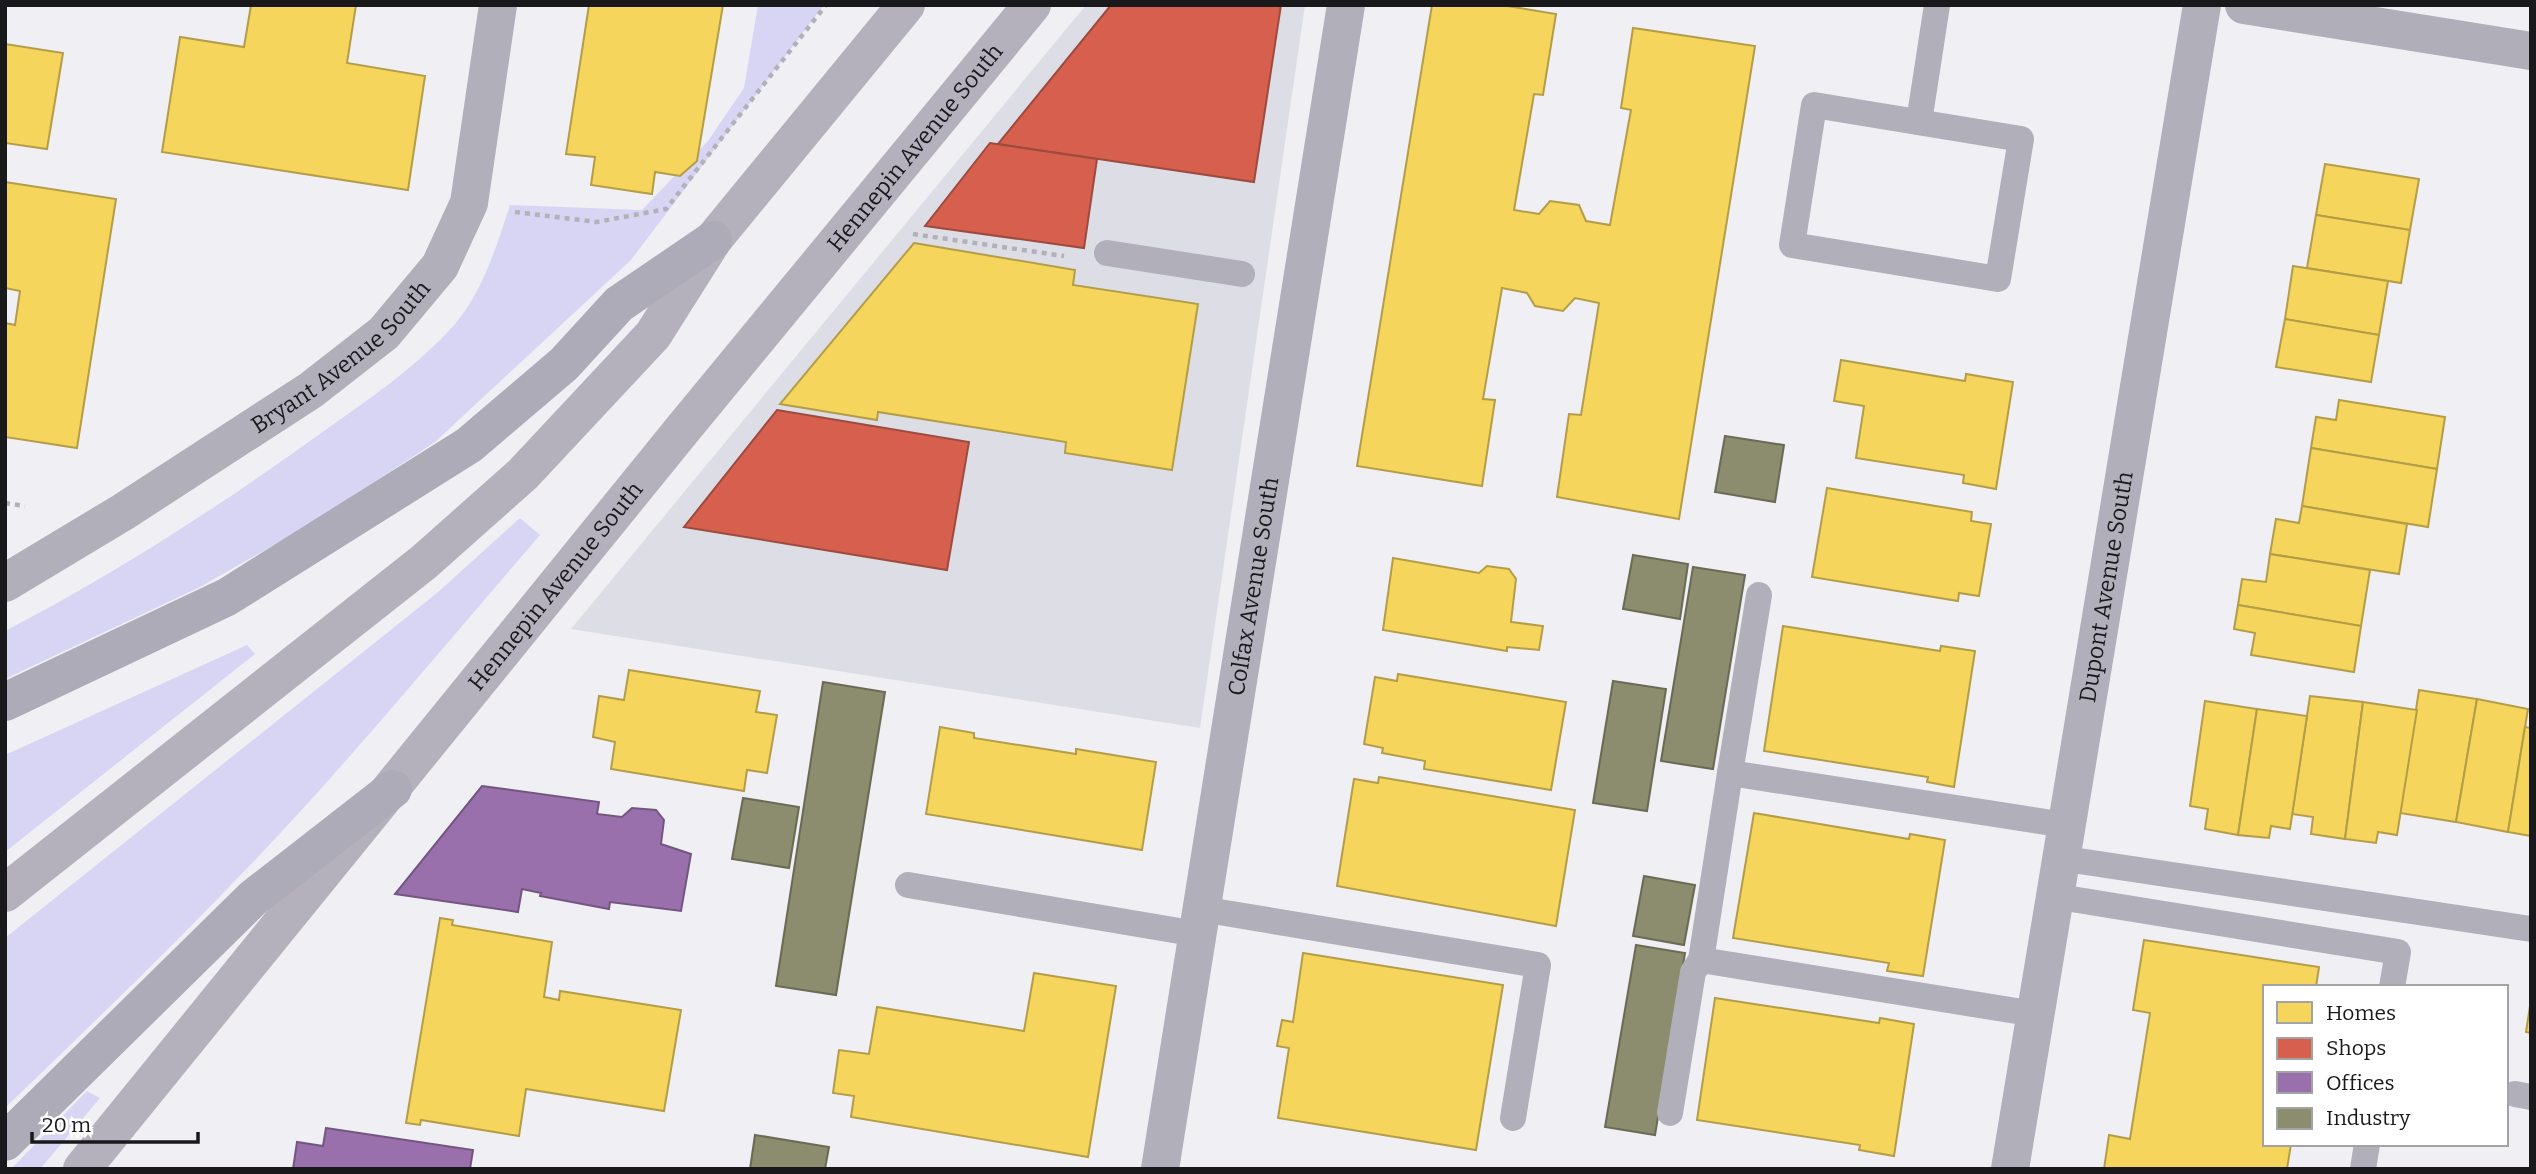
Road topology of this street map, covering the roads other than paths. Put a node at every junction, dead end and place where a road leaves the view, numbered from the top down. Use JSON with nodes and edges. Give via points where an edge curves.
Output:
{"nodes":[{"id":1,"x":498,"y":5,"type":"edge"},
{"id":2,"x":906,"y":5,"type":"edge"},
{"id":3,"x":1032,"y":5,"type":"edge"},
{"id":4,"x":1346,"y":5,"type":"edge"},
{"id":5,"x":1937,"y":5,"type":"edge"},
{"id":6,"x":2202,"y":5,"type":"edge"},
{"id":7,"x":2244,"y":5,"type":"edge"},
{"id":8,"x":2531,"y":51,"type":"edge"},
{"id":9,"x":1919,"y":122,"type":"junction"},
{"id":10,"x":713,"y":240,"type":"junction"},
{"id":11,"x":1107,"y":253,"type":"road end"},
{"id":12,"x":1242,"y":274,"type":"dead end"},
{"id":13,"x":5,"y":583,"type":"edge"},
{"id":14,"x":1759,"y":595,"type":"dead end"},
{"id":15,"x":5,"y":702,"type":"edge"},
{"id":16,"x":1730,"y":773,"type":"junction"},
{"id":17,"x":393,"y":789,"type":"junction"},
{"id":18,"x":2062,"y":841,"type":"junction"},
{"id":19,"x":908,"y":885,"type":"dead end"},
{"id":20,"x":5,"y":893,"type":"edge"},
{"id":21,"x":2053,"y":896,"type":"junction"},
{"id":22,"x":1199,"y":921,"type":"junction"},
{"id":23,"x":2531,"y":929,"type":"edge"},
{"id":24,"x":1700,"y":960,"type":"junction"},
{"id":25,"x":2392,"y":985,"type":"edge"},
{"id":26,"x":2035,"y":1014,"type":"junction"},
{"id":27,"x":1670,"y":1113,"type":"dead end"},
{"id":28,"x":1513,"y":1118,"type":"dead end"},
{"id":29,"x":5,"y":1142,"type":"edge"},
{"id":30,"x":2367,"y":1146,"type":"edge"},
{"id":31,"x":82,"y":1169,"type":"edge"},
{"id":32,"x":1160,"y":1169,"type":"edge"},
{"id":33,"x":2010,"y":1169,"type":"edge"},
{"id":34,"x":2363,"y":1169,"type":"edge"}],
"edges":[{"from":1,"to":13,"type":"street","name":"Bryant Avenue South","via":[[469,203],[440,266],[384,333],[310,390]]},
{"from":2,"to":10,"type":"main road"},
{"from":3,"to":17,"type":"main road","name":"Hennepin Avenue South"},
{"from":4,"to":22,"type":"street","name":"Colfax Avenue South"},
{"from":5,"to":9,"type":"lane"},
{"from":6,"to":18,"type":"street","name":"Dupont Avenue South"},
{"from":7,"to":8,"type":"street"},
{"from":9,"to":9,"type":"lane","via":[[1814,105],[1792,245],[1998,279],[2021,139]]},
{"from":10,"to":15,"type":"highway","via":[[619,304],[564,364],[469,445],[227,597]]},
{"from":10,"to":20,"type":"main road","via":[[653,335],[523,474],[424,562]]},
{"from":11,"to":12,"type":"lane"},
{"from":14,"to":16,"type":"lane"},
{"from":16,"to":18,"type":"lane"},
{"from":16,"to":24,"type":"lane"},
{"from":17,"to":29,"type":"highway","via":[[253,898]]},
{"from":17,"to":31,"type":"main road","name":"Hennepin Avenue South"},
{"from":18,"to":21,"type":"street","name":"Dupont Avenue South"},
{"from":18,"to":23,"type":"lane"},
{"from":19,"to":22,"type":"lane"},
{"from":21,"to":25,"type":"lane","via":[[2398,952]]},
{"from":21,"to":26,"type":"street","name":"Dupont Avenue South"},
{"from":22,"to":28,"type":"lane","via":[[1538,965]]},
{"from":22,"to":32,"type":"street","name":"Colfax Avenue South"},
{"from":24,"to":26,"type":"lane"},
{"from":24,"to":27,"type":"lane","via":[[1693,972]]},
{"from":26,"to":33,"type":"street","name":"Dupont Avenue South"},
{"from":30,"to":34,"type":"lane"}]}
